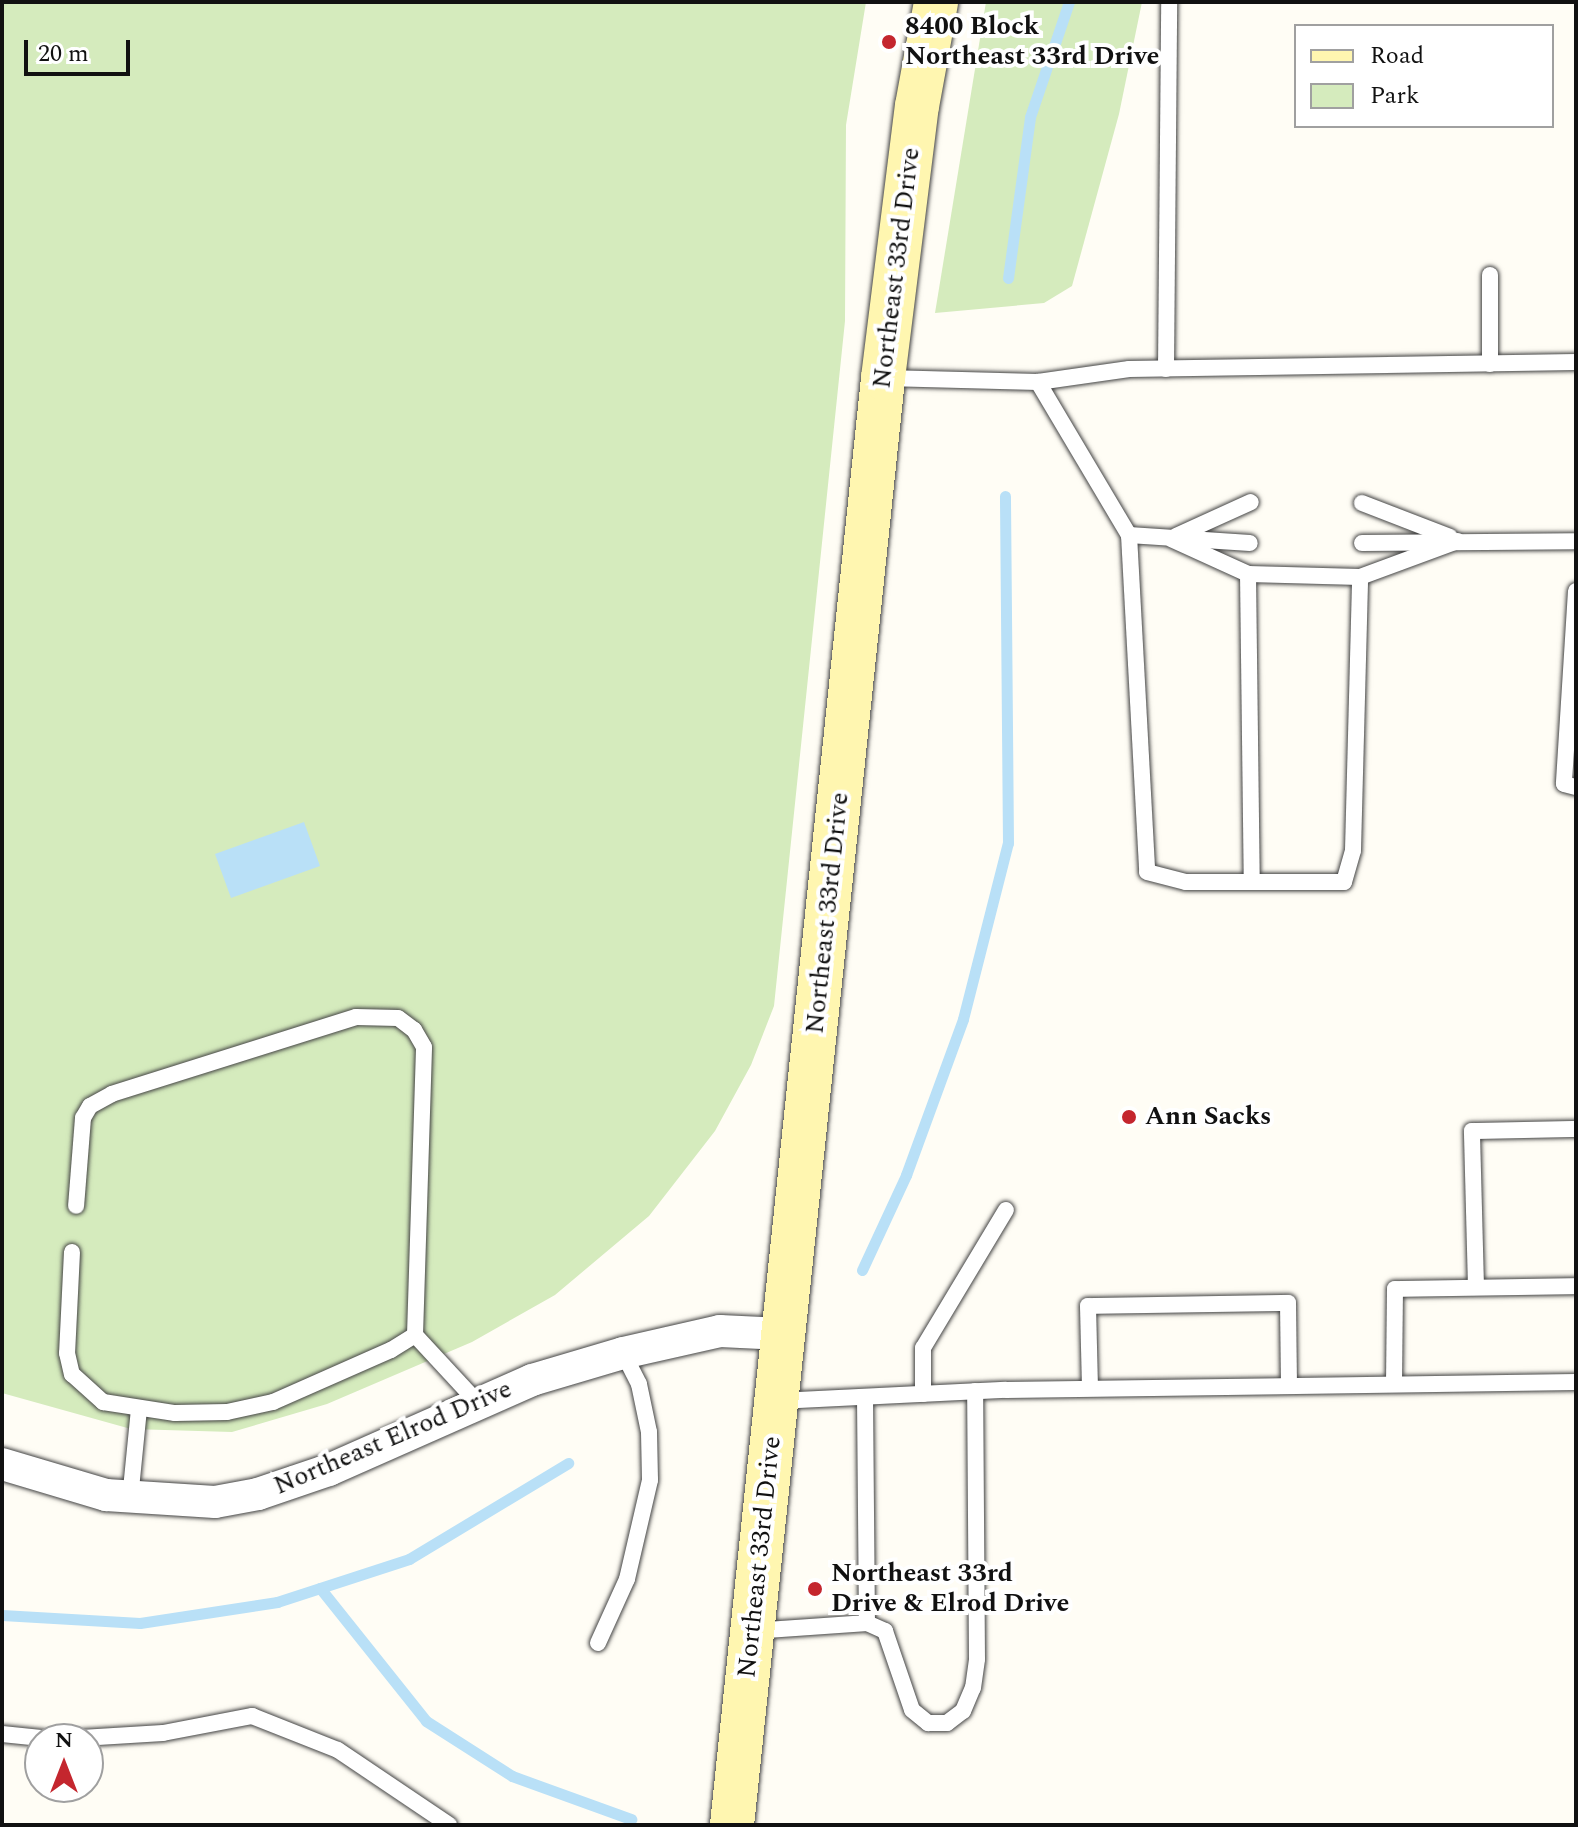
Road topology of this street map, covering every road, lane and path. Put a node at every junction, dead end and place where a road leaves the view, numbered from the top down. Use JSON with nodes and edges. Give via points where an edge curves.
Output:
{"nodes":[{"id":1,"x":936,"y":2,"type":"edge"},
{"id":2,"x":1169,"y":2,"type":"edge"},
{"id":3,"x":1490,"y":275,"type":"dead end"},
{"id":4,"x":1576,"y":362,"type":"edge"},
{"id":5,"x":1490,"y":364,"type":"junction"},
{"id":6,"x":1166,"y":369,"type":"junction"},
{"id":7,"x":883,"y":378,"type":"junction"},
{"id":8,"x":1038,"y":382,"type":"junction"},
{"id":9,"x":1251,"y":502,"type":"dead end"},
{"id":10,"x":1362,"y":503,"type":"dead end"},
{"id":11,"x":1129,"y":535,"type":"junction"},
{"id":12,"x":1171,"y":539,"type":"junction"},
{"id":13,"x":1458,"y":541,"type":"junction"},
{"id":14,"x":1576,"y":541,"type":"edge"},
{"id":15,"x":1250,"y":543,"type":"dead end"},
{"id":16,"x":1362,"y":543,"type":"dead end"},
{"id":17,"x":1248,"y":574,"type":"junction"},
{"id":18,"x":1360,"y":577,"type":"junction"},
{"id":19,"x":1576,"y":591,"type":"edge"},
{"id":20,"x":1576,"y":787,"type":"edge"},
{"id":21,"x":1252,"y":882,"type":"junction"},
{"id":22,"x":1576,"y":1129,"type":"edge"},
{"id":23,"x":76,"y":1206,"type":"dead end"},
{"id":24,"x":1006,"y":1210,"type":"dead end"},
{"id":25,"x":72,"y":1252,"type":"dead end"},
{"id":26,"x":1576,"y":1286,"type":"edge"},
{"id":27,"x":1476,"y":1287,"type":"junction"},
{"id":28,"x":783,"y":1334,"type":"junction"},
{"id":29,"x":415,"y":1335,"type":"junction"},
{"id":30,"x":623,"y":1353,"type":"junction"},
{"id":31,"x":1576,"y":1382,"type":"edge"},
{"id":32,"x":1394,"y":1384,"type":"junction"},
{"id":33,"x":1289,"y":1385,"type":"junction"},
{"id":34,"x":1090,"y":1388,"type":"junction"},
{"id":35,"x":975,"y":1391,"type":"junction"},
{"id":36,"x":923,"y":1394,"type":"junction"},
{"id":37,"x":865,"y":1397,"type":"junction"},
{"id":38,"x":776,"y":1401,"type":"junction"},
{"id":39,"x":478,"y":1403,"type":"junction"},
{"id":40,"x":139,"y":1409,"type":"junction"},
{"id":41,"x":2,"y":1464,"type":"edge"},
{"id":42,"x":130,"y":1499,"type":"junction"},
{"id":43,"x":867,"y":1623,"type":"junction"},
{"id":44,"x":752,"y":1631,"type":"junction"},
{"id":45,"x":598,"y":1643,"type":"dead end"},
{"id":46,"x":2,"y":1734,"type":"edge"},
{"id":47,"x":24,"y":1736,"type":"edge"},
{"id":48,"x":104,"y":1737,"type":"edge"},
{"id":49,"x":449,"y":1825,"type":"edge"},
{"id":50,"x":732,"y":1825,"type":"edge"}],
"edges":[{"from":1,"to":7,"type":"main road","name":"Northeast 33rd Drive","via":[[917,106]]},
{"from":2,"to":6,"type":"lane"},
{"from":3,"to":5,"type":"lane"},
{"from":4,"to":5,"type":"lane"},
{"from":5,"to":6,"type":"lane"},
{"from":6,"to":8,"type":"lane"},
{"from":7,"to":8,"type":"lane"},
{"from":7,"to":28,"type":"main road","name":"Northeast 33rd Drive"},
{"from":8,"to":11,"type":"lane"},
{"from":9,"to":12,"type":"lane"},
{"from":10,"to":13,"type":"lane"},
{"from":11,"to":12,"type":"lane"},
{"from":11,"to":21,"type":"lane","via":[[1147,872],[1186,882]]},
{"from":12,"to":15,"type":"lane"},
{"from":12,"to":17,"type":"lane"},
{"from":13,"to":14,"type":"lane"},
{"from":13,"to":16,"type":"lane"},
{"from":13,"to":18,"type":"lane"},
{"from":17,"to":18,"type":"lane"},
{"from":17,"to":21,"type":"lane"},
{"from":18,"to":21,"type":"lane","via":[[1353,850],[1344,882]]},
{"from":19,"to":20,"type":"lane","via":[[1564,784]]},
{"from":22,"to":27,"type":"lane","via":[[1472,1131]]},
{"from":23,"to":29,"type":"lane","via":[[83,1118],[90,1106],[112,1094],[326,1024],[384,1014],[398,1018],[424,1047],[426,1074]]},
{"from":24,"to":36,"type":"lane","via":[[923,1348]]},
{"from":25,"to":40,"type":"lane","via":[[66,1326],[72,1374],[103,1402]]},
{"from":26,"to":27,"type":"lane"},
{"from":27,"to":32,"type":"lane","via":[[1395,1289]]},
{"from":28,"to":30,"type":"street","name":"Northeast Elrod Drive","via":[[720,1331]]},
{"from":28,"to":38,"type":"main road","name":"Northeast 33rd Drive"},
{"from":29,"to":39,"type":"lane"},
{"from":29,"to":40,"type":"lane","via":[[273,1402],[227,1412]]},
{"from":30,"to":39,"type":"street","name":"Northeast Elrod Drive"},
{"from":30,"to":45,"type":"lane","via":[[639,1384],[649,1432],[650,1480],[627,1579]]},
{"from":31,"to":32,"type":"lane"},
{"from":32,"to":33,"type":"lane"},
{"from":33,"to":34,"type":"lane"},
{"from":33,"to":34,"type":"lane","via":[[1288,1303],[1257,1303],[1088,1306]]},
{"from":34,"to":35,"type":"lane"},
{"from":35,"to":36,"type":"lane"},
{"from":35,"to":43,"type":"lane","via":[[977,1659],[963,1711],[947,1723],[928,1723],[912,1710],[885,1631]]},
{"from":36,"to":37,"type":"lane"},
{"from":37,"to":38,"type":"lane"},
{"from":37,"to":43,"type":"lane"},
{"from":38,"to":44,"type":"main road","name":"Northeast 33rd Drive"},
{"from":39,"to":42,"type":"street","name":"Northeast Elrod Drive","via":[[329,1470],[258,1494],[179,1504]]},
{"from":40,"to":42,"type":"lane"},
{"from":41,"to":42,"type":"street","name":"Northeast Elrod Drive","via":[[45,1481]]},
{"from":43,"to":44,"type":"lane"},
{"from":44,"to":50,"type":"main road","name":"Northeast 33rd Drive"},
{"from":46,"to":47,"type":"lane"},
{"from":48,"to":49,"type":"lane","via":[[163,1733],[252,1716],[338,1750]]}]}
